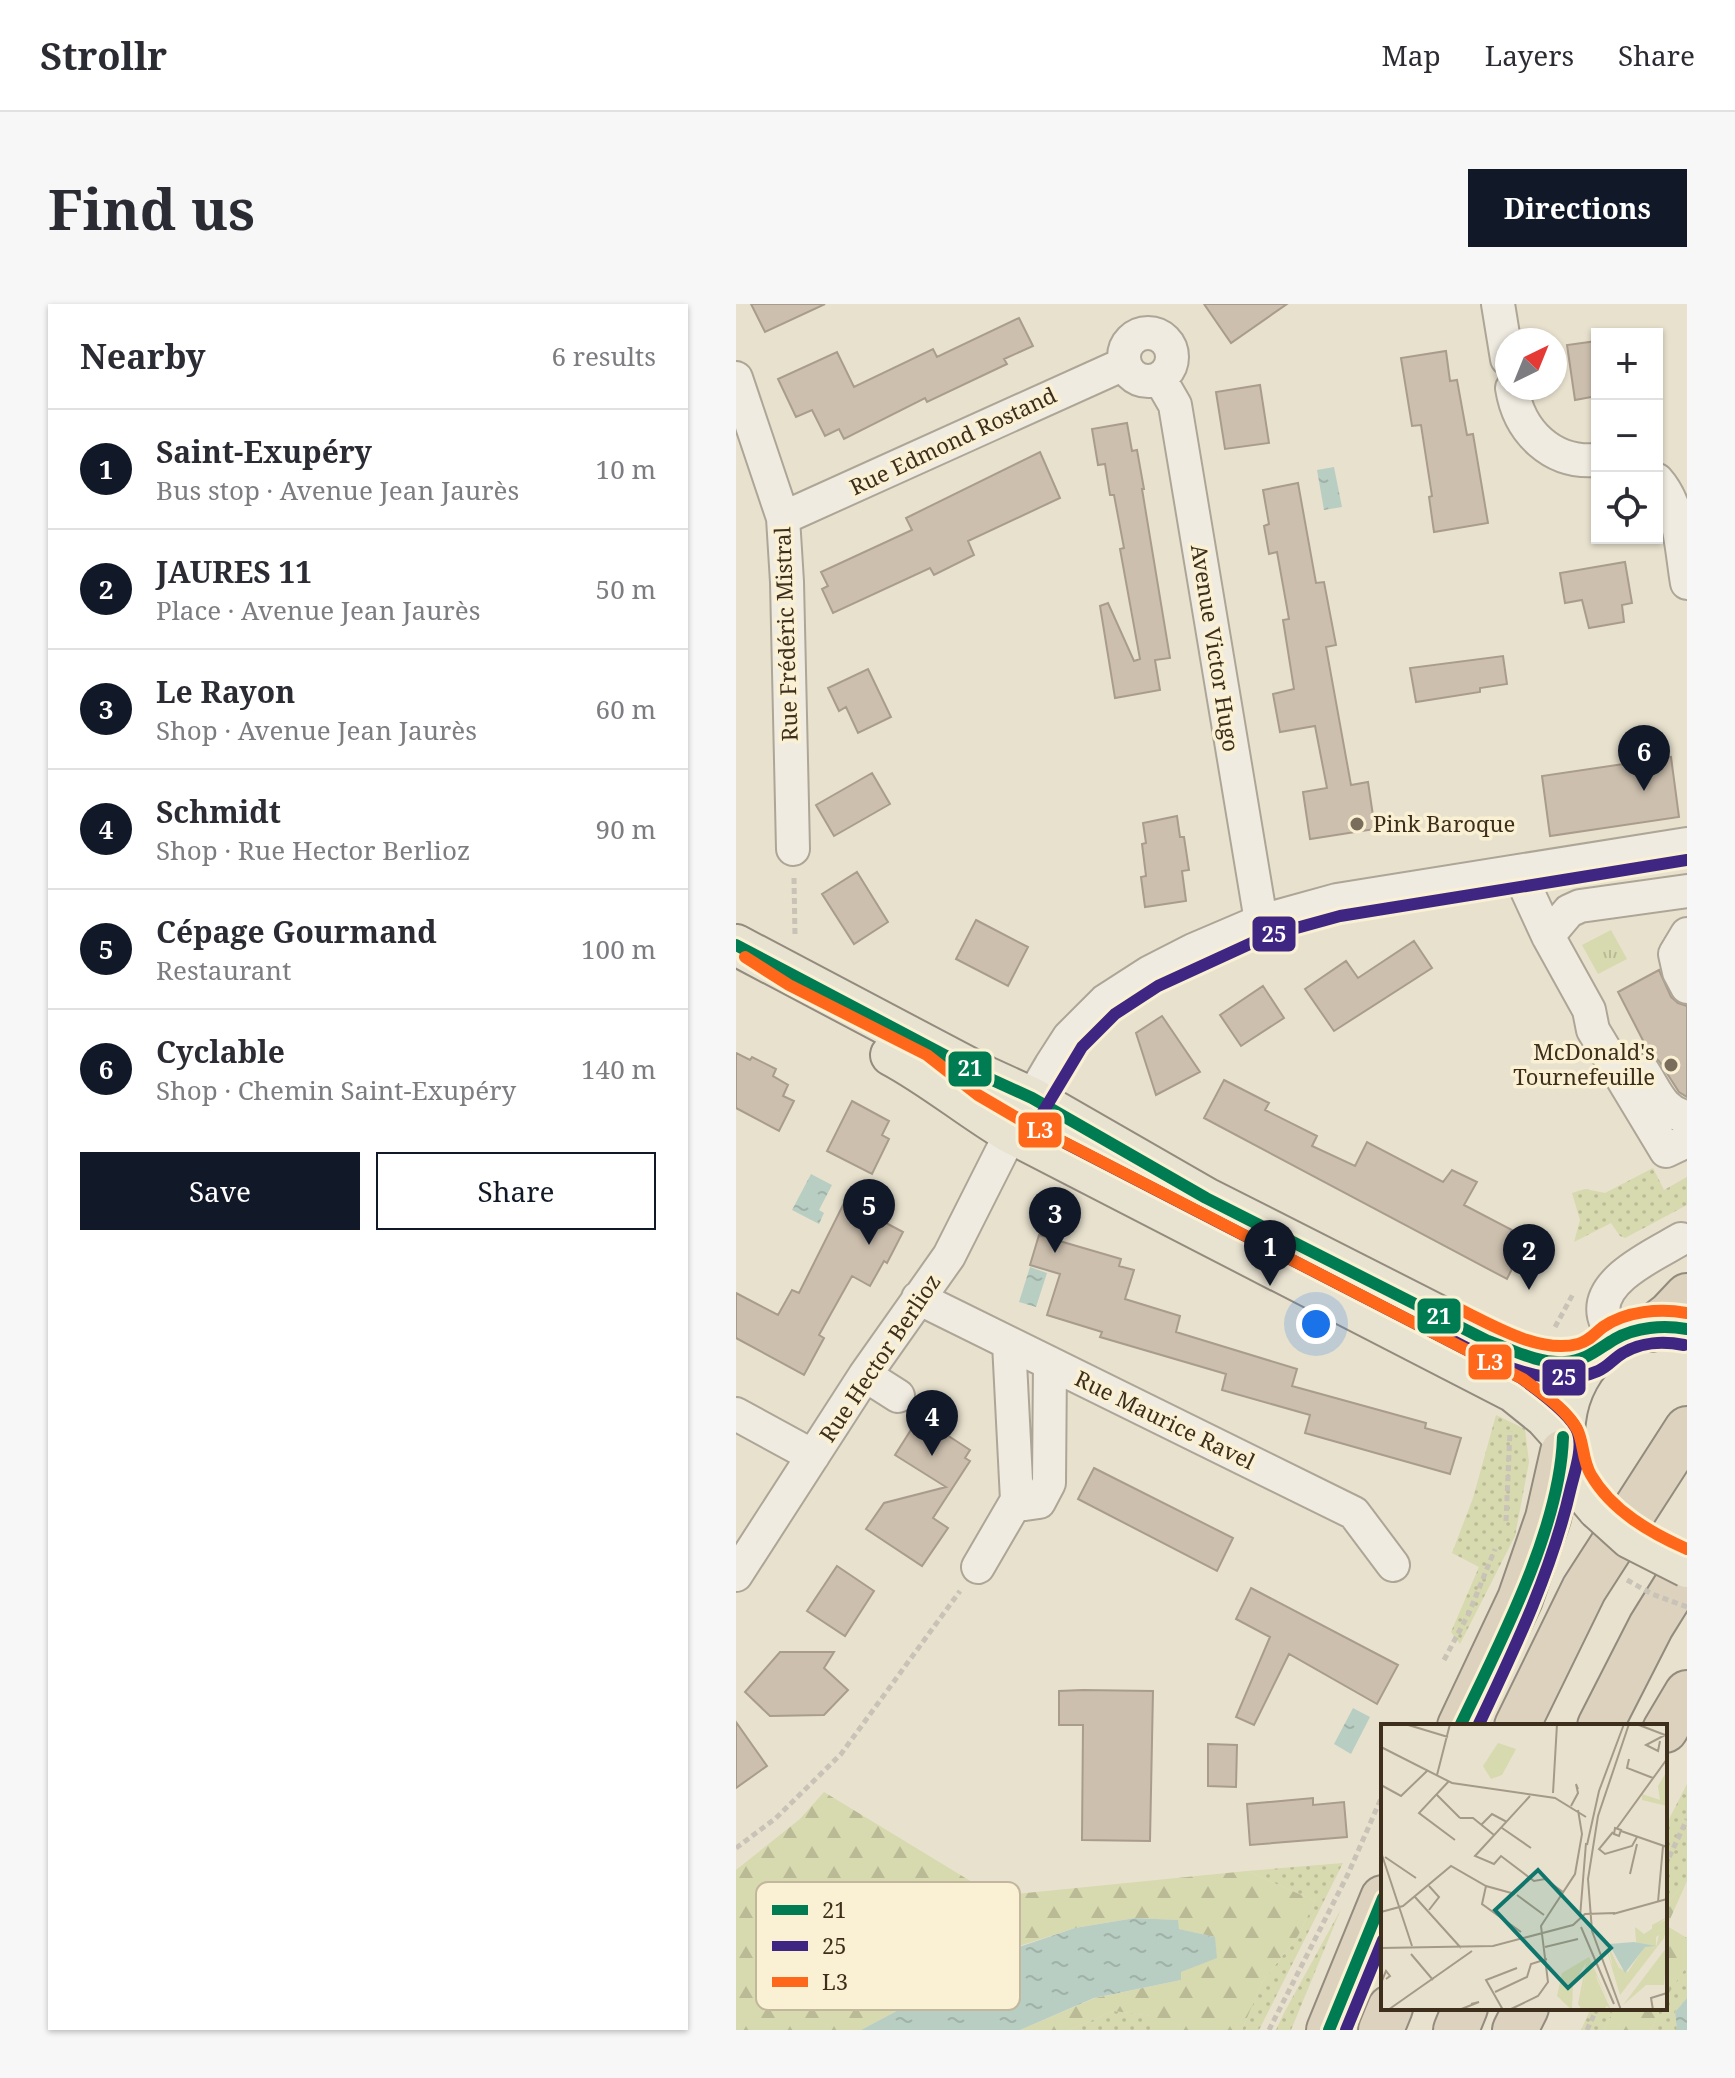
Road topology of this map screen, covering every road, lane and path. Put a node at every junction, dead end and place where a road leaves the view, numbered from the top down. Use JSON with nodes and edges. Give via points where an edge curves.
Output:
{"nodes":[{"id":1,"x":1498,"y":304,"type":"edge"},
{"id":2,"x":1150,"y":318,"type":"edge"},
{"id":3,"x":1502,"y":328,"type":"edge"},
{"id":4,"x":1124,"y":364,"type":"junction"},
{"id":5,"x":736,"y":378,"type":"edge"},
{"id":6,"x":1160,"y":379,"type":"junction"},
{"id":7,"x":1515,"y":400,"type":"edge"},
{"id":8,"x":1591,"y":460,"type":"edge"},
{"id":9,"x":1663,"y":487,"type":"edge"},
{"id":10,"x":783,"y":518,"type":"junction"},
{"id":11,"x":1687,"y":583,"type":"edge"},
{"id":12,"x":1684,"y":845,"type":"edge"},
{"id":13,"x":793,"y":849,"type":"joint"},
{"id":14,"x":1518,"y":871,"type":"junction"},
{"id":15,"x":1687,"y":878,"type":"edge"},
{"id":16,"x":1687,"y":891,"type":"edge"},
{"id":17,"x":1261,"y":921,"type":"junction"},
{"id":18,"x":1687,"y":934,"type":"edge"},
{"id":19,"x":1548,"y":936,"type":"junction"},
{"id":20,"x":736,"y":945,"type":"edge"},
{"id":21,"x":793,"y":946,"type":"dead end"},
{"id":22,"x":736,"y":970,"type":"edge"},
{"id":23,"x":1687,"y":987,"type":"edge"},
{"id":24,"x":1589,"y":1010,"type":"junction"},
{"id":25,"x":1032,"y":1098,"type":"junction"},
{"id":26,"x":1687,"y":1117,"type":"edge"},
{"id":27,"x":1011,"y":1133,"type":"junction"},
{"id":28,"x":1687,"y":1141,"type":"edge"},
{"id":29,"x":1681,"y":1239,"type":"dead end"},
{"id":30,"x":1687,"y":1296,"type":"edge"},
{"id":31,"x":918,"y":1298,"type":"junction"},
{"id":32,"x":1636,"y":1338,"type":"edge"},
{"id":33,"x":1009,"y":1343,"type":"junction"},
{"id":34,"x":1050,"y":1363,"type":"junction"},
{"id":35,"x":865,"y":1375,"type":"junction"},
{"id":36,"x":898,"y":1396,"type":"dead end"},
{"id":37,"x":736,"y":1414,"type":"edge"},
{"id":38,"x":1514,"y":1419,"type":"dead end"},
{"id":39,"x":1687,"y":1429,"type":"edge"},
{"id":40,"x":1563,"y":1444,"type":"junction"},
{"id":41,"x":813,"y":1456,"type":"junction"},
{"id":42,"x":1017,"y":1500,"type":"junction"},
{"id":43,"x":1506,"y":1523,"type":"dead end"},
{"id":44,"x":1500,"y":1537,"type":"dead end"},
{"id":45,"x":1393,"y":1565,"type":"dead end"},
{"id":46,"x":978,"y":1567,"type":"joint"},
{"id":47,"x":1687,"y":1568,"type":"edge"},
{"id":48,"x":736,"y":1575,"type":"edge"},
{"id":49,"x":1444,"y":1660,"type":"dead end"},
{"id":50,"x":1687,"y":1693,"type":"edge"},
{"id":51,"x":1461,"y":1724,"type":"edge"},
{"id":52,"x":1518,"y":1724,"type":"edge"},
{"id":53,"x":1601,"y":1724,"type":"edge"},
{"id":54,"x":1667,"y":1727,"type":"edge"},
{"id":55,"x":1381,"y":1799,"type":"edge"},
{"id":56,"x":1687,"y":1819,"type":"edge"},
{"id":57,"x":736,"y":1848,"type":"edge"},
{"id":58,"x":1667,"y":1862,"type":"edge"},
{"id":59,"x":1381,"y":1903,"type":"edge"},
{"id":60,"x":1389,"y":2010,"type":"edge"},
{"id":61,"x":1464,"y":2010,"type":"edge"},
{"id":62,"x":1525,"y":2010,"type":"edge"},
{"id":63,"x":1596,"y":2010,"type":"edge"},
{"id":64,"x":1269,"y":2030,"type":"edge"},
{"id":65,"x":1329,"y":2030,"type":"edge"},
{"id":66,"x":1381,"y":2030,"type":"edge"},
{"id":67,"x":1456,"y":2030,"type":"edge"},
{"id":68,"x":1515,"y":2030,"type":"edge"},
{"id":69,"x":1587,"y":2030,"type":"edge"}],
"edges":[{"from":1,"to":3,"type":"street"},
{"from":2,"to":4,"type":"street","via":[[1125,347]]},
{"from":2,"to":6,"type":"street","via":[[1173,358]]},
{"from":4,"to":6,"type":"street","via":[[1140,380]]},
{"from":4,"to":10,"type":"street","name":"Rue Edmond Rostand"},
{"from":5,"to":10,"type":"street","name":"Rue Frédéric Mistral"},
{"from":6,"to":17,"type":"street","name":"Avenue Victor Hugo","via":[[1175,405]]},
{"from":7,"to":8,"type":"street","via":[[1529,432],[1543,445],[1573,460]]},
{"from":9,"to":11,"type":"street","via":[[1675,513]]},
{"from":10,"to":13,"type":"street","name":"Rue Frédéric Mistral"},
{"from":12,"to":14,"type":"street","name":"Rue Hector Berlioz"},
{"from":12,"to":15,"type":"street"},
{"from":13,"to":21,"type":"path"},
{"from":14,"to":17,"type":"street","name":"Rue Hector Berlioz","via":[[1337,900]]},
{"from":14,"to":19,"type":"street"},
{"from":16,"to":19,"type":"street","via":[[1580,906]]},
{"from":17,"to":25,"type":"street","name":"Rue Hector Berlioz","via":[[1150,972],[1105,1001],[1069,1037]]},
{"from":18,"to":23,"type":"street","via":[[1675,954]]},
{"from":19,"to":24,"type":"street"},
{"from":20,"to":25,"type":"main road"},
{"from":22,"to":27,"type":"main road","via":[[918,1069]]},
{"from":24,"to":26,"type":"street","via":[[1614,1030],[1663,1105]]},
{"from":24,"to":28,"type":"street","via":[[1593,1030],[1666,1151]]},
{"from":25,"to":27,"type":"street","name":"Rue Hector Berlioz"},
{"from":25,"to":32,"type":"main road","via":[[1206,1198],[1488,1341],[1564,1362]]},
{"from":27,"to":31,"type":"street","name":"Rue Hector Berlioz","via":[[949,1256]]},
{"from":27,"to":40,"type":"main road","via":[[1514,1392],[1545,1417]]},
{"from":29,"to":32,"type":"street","via":[[1622,1274],[1611,1288],[1603,1313]]},
{"from":30,"to":32,"type":"highway"},
{"from":31,"to":33,"type":"street","name":"Rue Maurice Ravel"},
{"from":31,"to":35,"type":"street","name":"Rue Hector Berlioz"},
{"from":32,"to":40,"type":"main road","via":[[1578,1376]]},
{"from":33,"to":34,"type":"street","name":"Rue Maurice Ravel"},
{"from":33,"to":42,"type":"street"},
{"from":34,"to":42,"type":"street","via":[[1049,1483],[1039,1502]]},
{"from":34,"to":45,"type":"street","name":"Rue Maurice Ravel","via":[[1354,1513]]},
{"from":35,"to":36,"type":"street"},
{"from":35,"to":41,"type":"street","name":"Rue Hector Berlioz"},
{"from":37,"to":41,"type":"street"},
{"from":38,"to":43,"type":"path"},
{"from":39,"to":52,"type":"highway","via":[[1584,1589]]},
{"from":40,"to":47,"type":"main road","bridge":true,"via":[[1578,1484],[1598,1509],[1630,1538]]},
{"from":40,"to":51,"type":"highway","via":[[1548,1518],[1520,1599]]},
{"from":41,"to":48,"type":"street","name":"Rue Hector Berlioz"},
{"from":42,"to":46,"type":"street"},
{"from":44,"to":49,"type":"path"},
{"from":46,"to":57,"type":"path","via":[[841,1754],[776,1818]]},
{"from":47,"to":53,"type":"highway"},
{"from":50,"to":54,"type":"highway"},
{"from":55,"to":64,"type":"path"},
{"from":56,"to":58,"type":"path"},
{"from":59,"to":65,"type":"highway"},
{"from":60,"to":66,"type":"highway"},
{"from":61,"to":67,"type":"highway"},
{"from":62,"to":68,"type":"highway"},
{"from":63,"to":69,"type":"path"}]}
